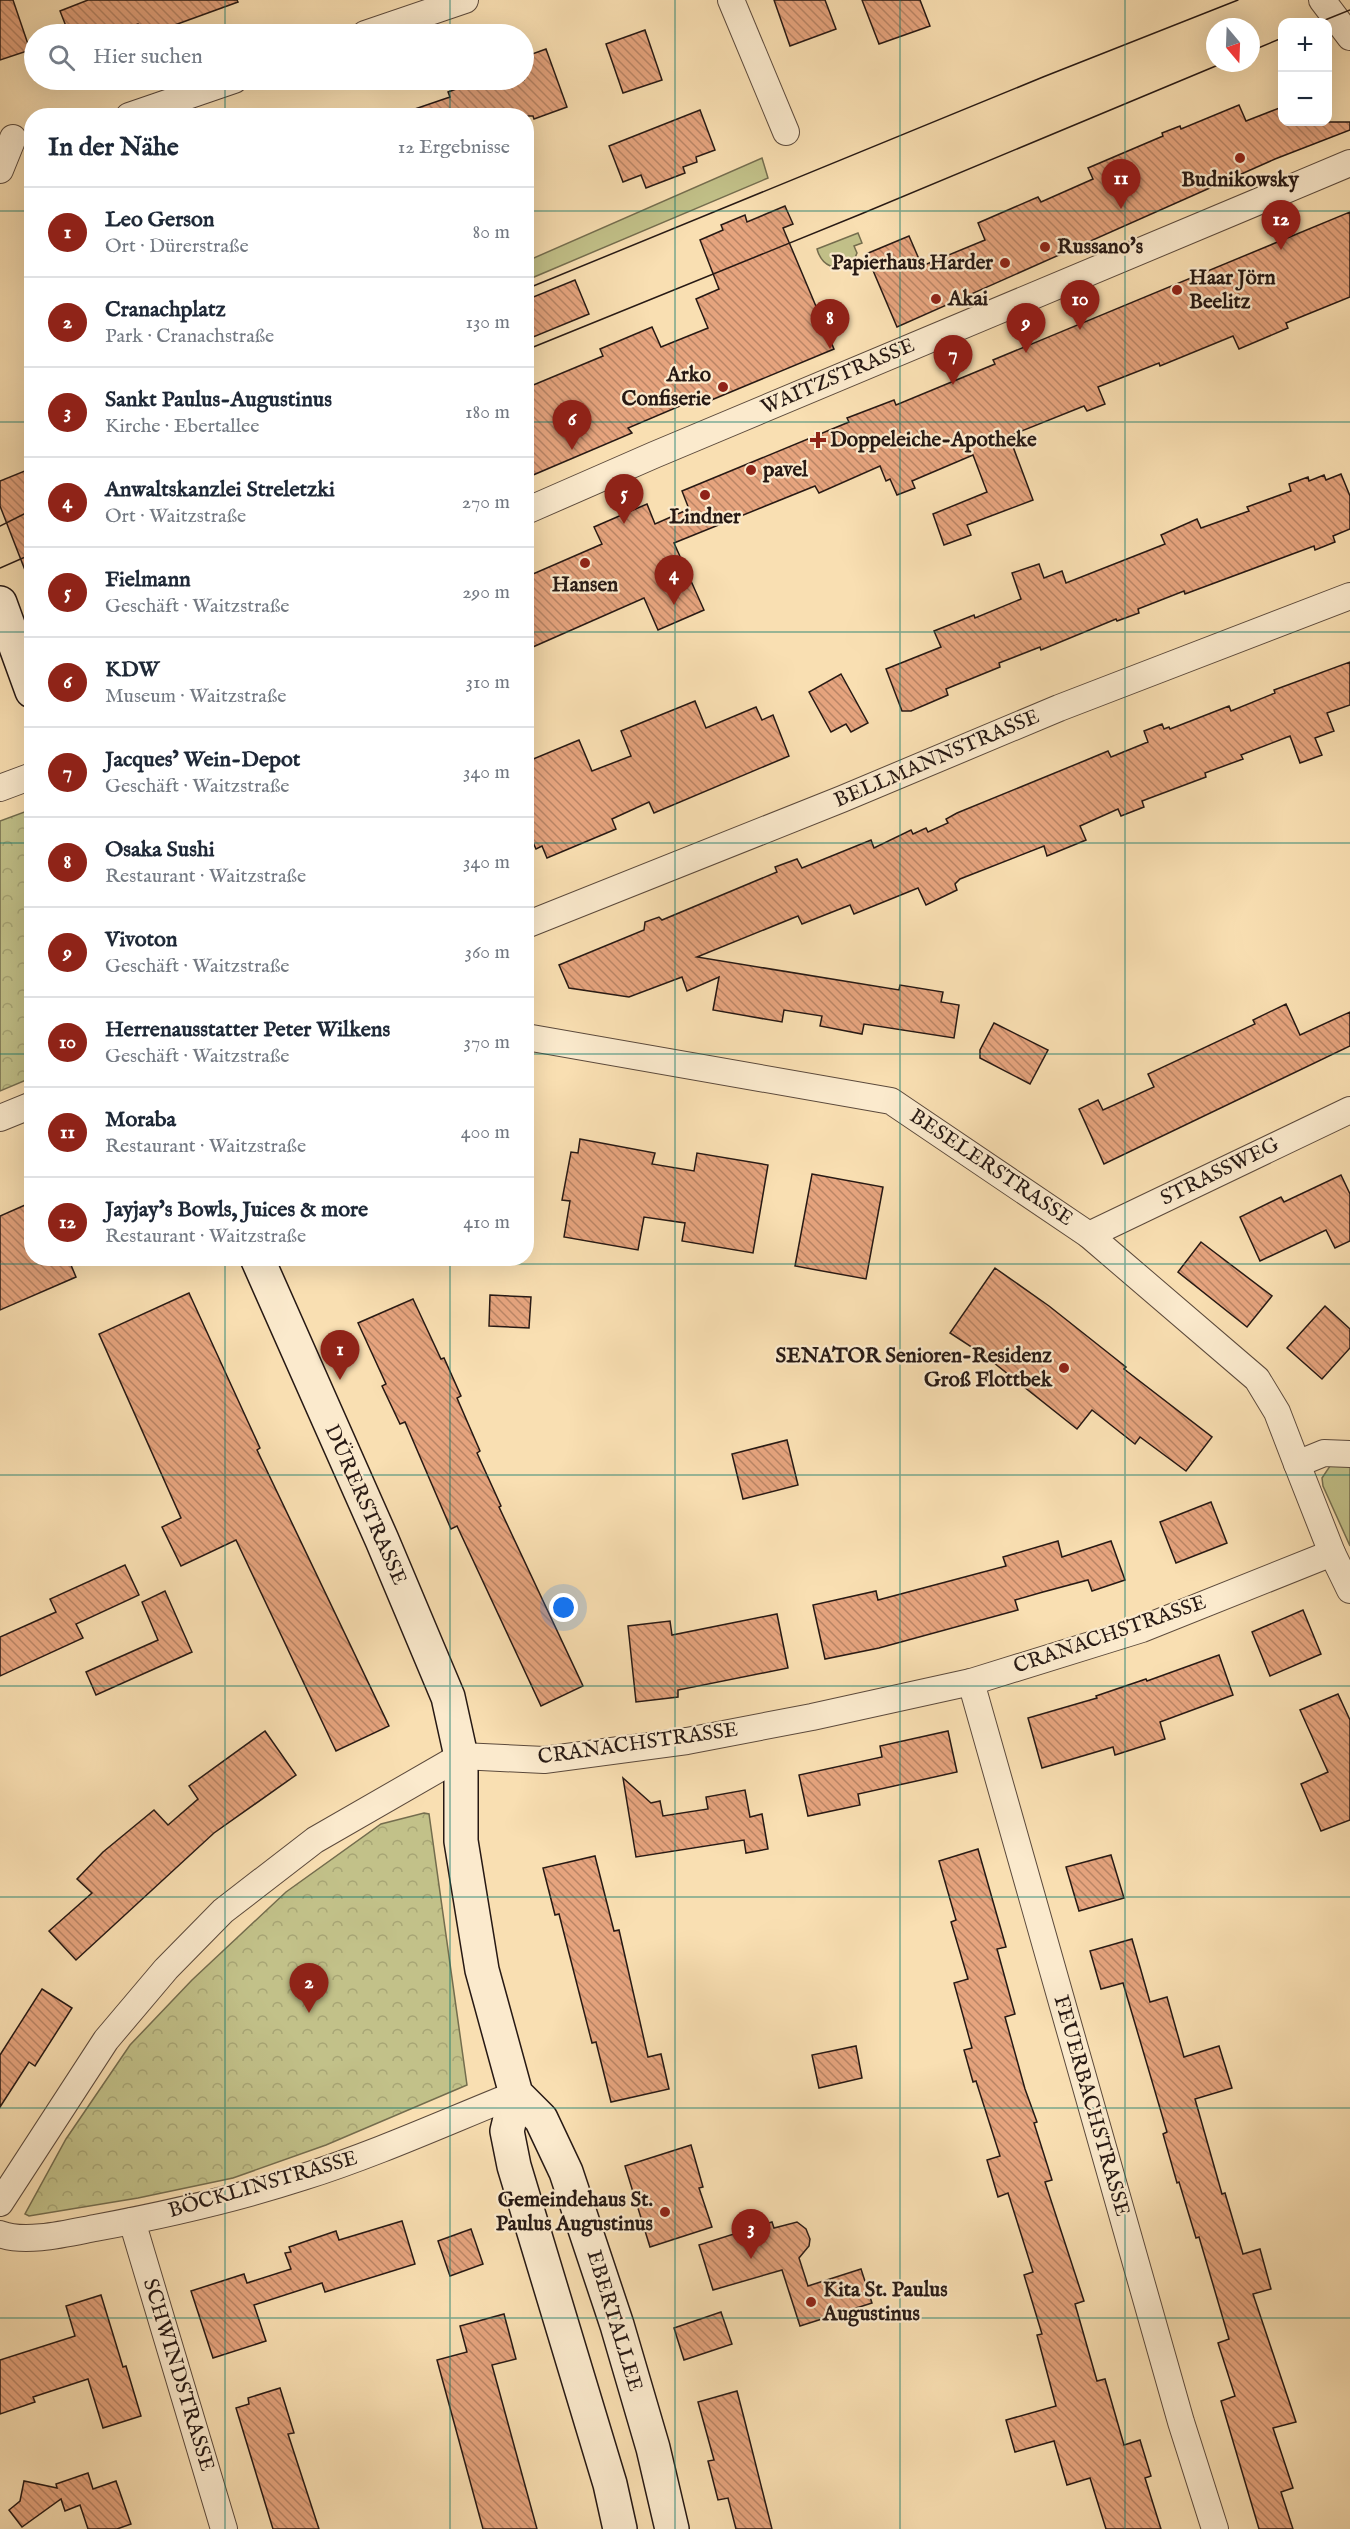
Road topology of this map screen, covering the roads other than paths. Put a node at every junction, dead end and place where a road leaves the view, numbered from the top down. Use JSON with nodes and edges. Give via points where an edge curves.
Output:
{"nodes":[{"id":1,"x":465,"y":0,"type":"edge"},
{"id":2,"x":731,"y":0,"type":"edge"},
{"id":3,"x":1322,"y":0,"type":"edge"},
{"id":4,"x":394,"y":24,"type":"edge"},
{"id":5,"x":1350,"y":37,"type":"edge"},
{"id":6,"x":205,"y":90,"type":"edge"},
{"id":7,"x":152,"y":108,"type":"edge"},
{"id":8,"x":786,"y":132,"type":"dead end"},
{"id":9,"x":15,"y":137,"type":"edge"},
{"id":10,"x":1350,"y":163,"type":"edge"},
{"id":11,"x":0,"y":170,"type":"edge"},
{"id":12,"x":534,"y":508,"type":"edge"},
{"id":13,"x":1350,"y":596,"type":"edge"},
{"id":14,"x":0,"y":603,"type":"edge"},
{"id":15,"x":24,"y":669,"type":"edge"},
{"id":16,"x":24,"y":779,"type":"edge"},
{"id":17,"x":0,"y":788,"type":"edge"},
{"id":18,"x":534,"y":922,"type":"edge"},
{"id":19,"x":534,"y":1038,"type":"edge"},
{"id":20,"x":24,"y":1108,"type":"edge"},
{"id":21,"x":1350,"y":1110,"type":"edge"},
{"id":22,"x":0,"y":1118,"type":"edge"},
{"id":23,"x":1089,"y":1235,"type":"junction"},
{"id":24,"x":261,"y":1266,"type":"edge"},
{"id":25,"x":1350,"y":1454,"type":"edge"},
{"id":26,"x":1297,"y":1464,"type":"junction"},
{"id":27,"x":1332,"y":1553,"type":"junction"},
{"id":28,"x":1350,"y":1590,"type":"edge"},
{"id":29,"x":971,"y":1682,"type":"junction"},
{"id":30,"x":461,"y":1756,"type":"junction"},
{"id":31,"x":516,"y":2094,"type":"junction"},
{"id":32,"x":0,"y":2203,"type":"edge"},
{"id":33,"x":132,"y":2221,"type":"junction"},
{"id":34,"x":0,"y":2234,"type":"edge"},
{"id":35,"x":224,"y":2529,"type":"edge"},
{"id":36,"x":620,"y":2529,"type":"edge"},
{"id":37,"x":672,"y":2529,"type":"edge"},
{"id":38,"x":1215,"y":2529,"type":"edge"}],
"edges":[{"from":1,"to":4,"type":"street"},
{"from":2,"to":8,"type":"street"},
{"from":3,"to":5,"type":"street"},
{"from":6,"to":7,"type":"street"},
{"from":9,"to":11,"type":"street"},
{"from":10,"to":12,"type":"street","name":"WAITZSTRASSE"},
{"from":13,"to":18,"type":"street","name":"BELLMANNSTRASSE","via":[[1059,708]]},
{"from":14,"to":15,"type":"main road"},
{"from":16,"to":17,"type":"street"},
{"from":19,"to":23,"type":"street","name":"BESELERSTRASSE","via":[[891,1101]]},
{"from":20,"to":22,"type":"street"},
{"from":21,"to":23,"type":"street","name":"STRASSWEG"},
{"from":23,"to":26,"type":"street","name":"BESELERSTRASSE","via":[[1257,1378],[1277,1413]]},
{"from":24,"to":30,"type":"main road","name":"DÜRERSTRASSE","via":[[448,1697]]},
{"from":25,"to":26,"type":"street","via":[[1324,1453]]},
{"from":26,"to":27,"type":"street","name":"BESELERSTRASSE"},
{"from":27,"to":28,"type":"street","name":"BESELERSTRASSE"},
{"from":27,"to":29,"type":"street","name":"CRANACHSTRASSE","via":[[1142,1629]]},
{"from":29,"to":30,"type":"street","name":"CRANACHSTRASSE","via":[[687,1741],[544,1760]]},
{"from":29,"to":38,"type":"street","name":"FEUERBACHSTRASSE","via":[[1181,2422]]},
{"from":30,"to":31,"type":"main road","name":"EBERTALLEE","via":[[461,1841],[482,1970]]},
{"from":30,"to":32,"type":"street","via":[[315,1840],[224,1911],[166,1969],[106,2040]]},
{"from":31,"to":33,"type":"street","name":"BÖCKLINSTRASSE","via":[[304,2177],[219,2202]]},
{"from":31,"to":36,"type":"main road","name":"EBERTALLEE","via":[[507,2131],[513,2166],[610,2484]]},
{"from":31,"to":37,"type":"main road","name":"EBERTALLEE","via":[[541,2119],[566,2172],[617,2325]]},
{"from":33,"to":34,"type":"street","name":"BÖCKLINSTRASSE","via":[[33,2237]]},
{"from":33,"to":35,"type":"street","name":"SCHWINDSTRASSE"}]}
